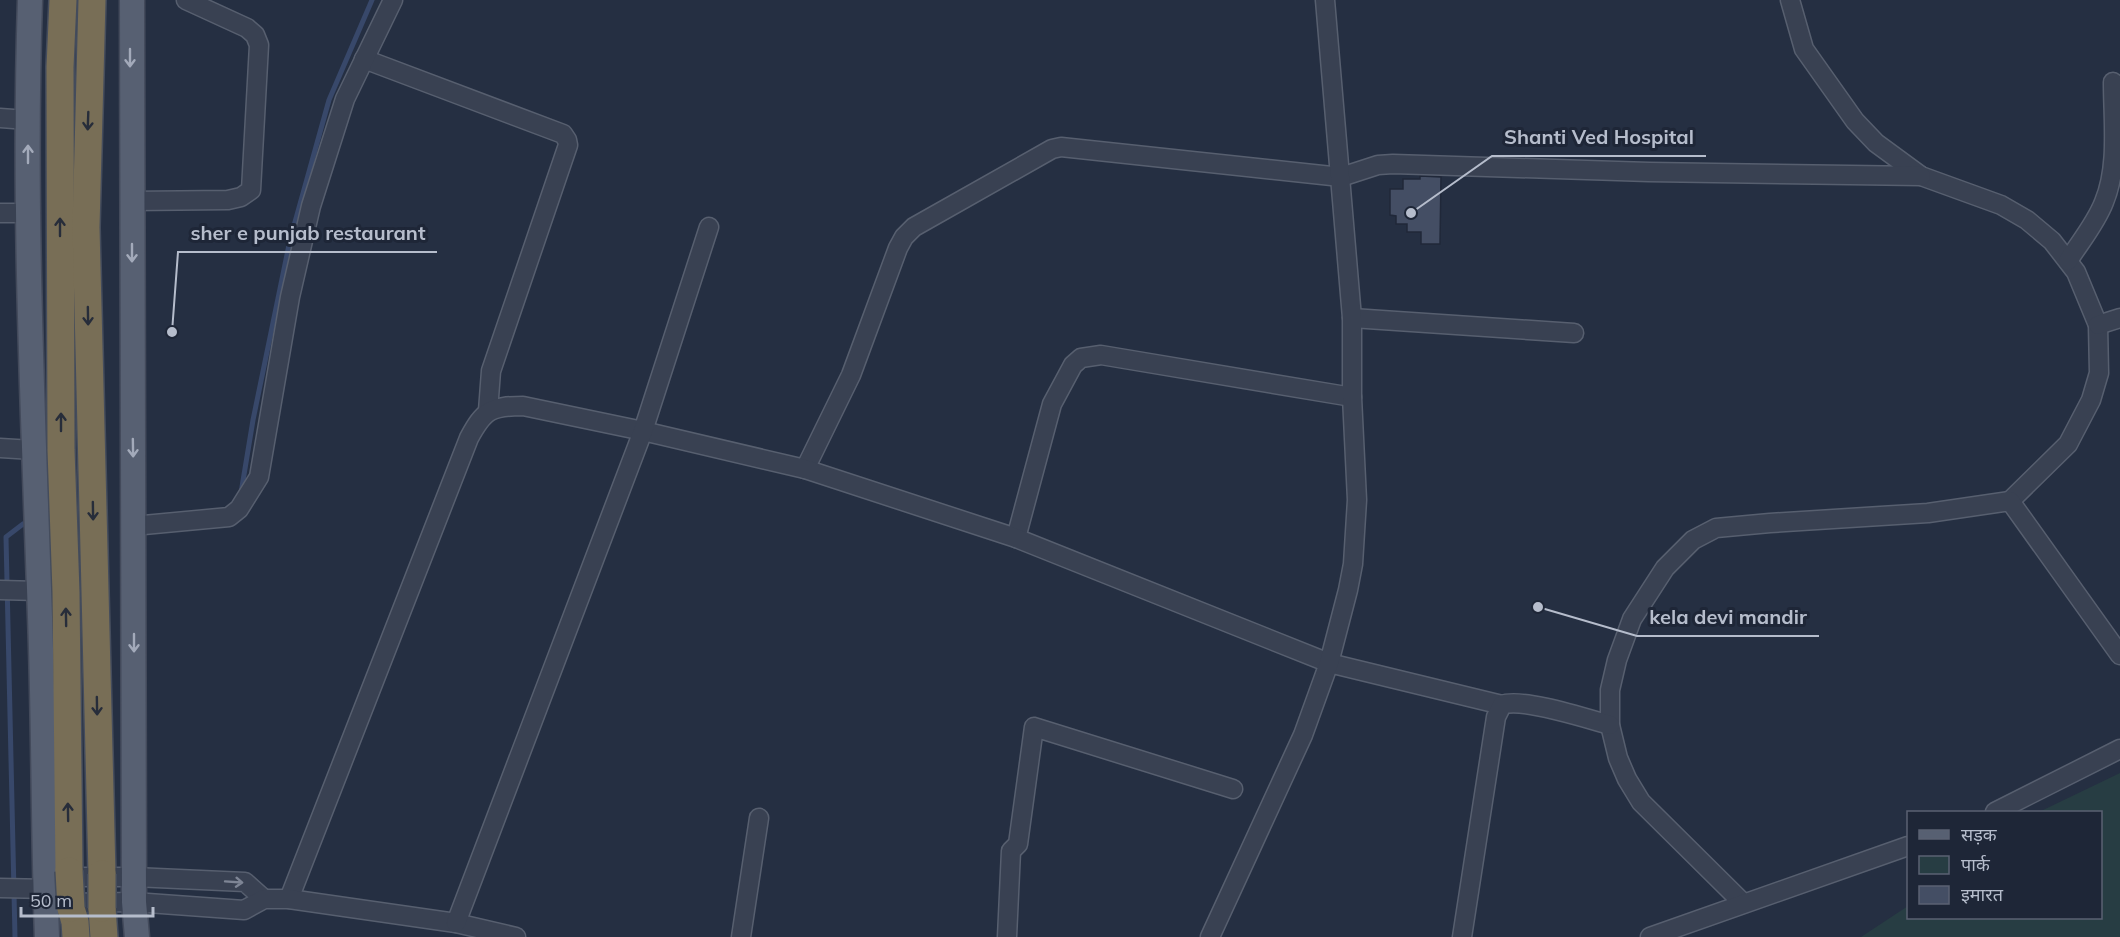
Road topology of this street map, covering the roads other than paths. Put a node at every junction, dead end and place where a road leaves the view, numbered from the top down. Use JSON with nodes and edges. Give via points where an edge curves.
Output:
{"nodes":[{"id":1,"x":30,"y":0,"type":"edge"},
{"id":2,"x":63,"y":0,"type":"edge"},
{"id":3,"x":92,"y":0,"type":"edge"},
{"id":4,"x":132,"y":0,"type":"edge"},
{"id":5,"x":186,"y":0,"type":"edge"},
{"id":6,"x":393,"y":0,"type":"edge"},
{"id":7,"x":1325,"y":0,"type":"edge"},
{"id":8,"x":1790,"y":0,"type":"edge"},
{"id":9,"x":364,"y":59,"type":"junction"},
{"id":10,"x":2113,"y":82,"type":"dead end"},
{"id":11,"x":0,"y":118,"type":"edge"},
{"id":12,"x":27,"y":120,"type":"junction"},
{"id":13,"x":1920,"y":176,"type":"junction"},
{"id":14,"x":1341,"y":177,"type":"junction"},
{"id":15,"x":131,"y":201,"type":"junction"},
{"id":16,"x":0,"y":213,"type":"edge"},
{"id":17,"x":28,"y":213,"type":"junction"},
{"id":18,"x":709,"y":227,"type":"dead end"},
{"id":19,"x":2068,"y":261,"type":"junction"},
{"id":20,"x":1352,"y":318,"type":"junction"},
{"id":21,"x":2120,"y":318,"type":"edge"},
{"id":22,"x":2098,"y":325,"type":"junction"},
{"id":23,"x":1574,"y":333,"type":"dead end"},
{"id":24,"x":1352,"y":397,"type":"junction"},
{"id":25,"x":488,"y":411,"type":"junction"},
{"id":26,"x":643,"y":431,"type":"junction"},
{"id":27,"x":0,"y":448,"type":"edge"},
{"id":28,"x":33,"y":450,"type":"junction"},
{"id":29,"x":805,"y":470,"type":"junction"},
{"id":30,"x":2010,"y":501,"type":"junction"},
{"id":31,"x":134,"y":526,"type":"junction"},
{"id":32,"x":1016,"y":538,"type":"junction"},
{"id":33,"x":8,"y":590,"type":"edge"},
{"id":34,"x":39,"y":591,"type":"junction"},
{"id":35,"x":2120,"y":655,"type":"edge"},
{"id":36,"x":1329,"y":663,"type":"junction"},
{"id":37,"x":1502,"y":705,"type":"junction"},
{"id":38,"x":1610,"y":725,"type":"junction"},
{"id":39,"x":2120,"y":749,"type":"edge"},
{"id":40,"x":1233,"y":789,"type":"dead end"},
{"id":41,"x":1999,"y":811,"type":"edge"},
{"id":42,"x":759,"y":818,"type":"dead end"},
{"id":43,"x":1907,"y":846,"type":"edge"},
{"id":44,"x":134,"y":877,"type":"junction"},
{"id":45,"x":24,"y":888,"type":"edge"},
{"id":46,"x":264,"y":899,"type":"junction"},
{"id":47,"x":289,"y":899,"type":"junction"},
{"id":48,"x":134,"y":902,"type":"junction"},
{"id":49,"x":1743,"y":903,"type":"junction"},
{"id":50,"x":456,"y":923,"type":"junction"},
{"id":51,"x":47,"y":937,"type":"edge"},
{"id":52,"x":76,"y":937,"type":"edge"},
{"id":53,"x":104,"y":937,"type":"edge"},
{"id":54,"x":137,"y":937,"type":"edge"},
{"id":55,"x":516,"y":937,"type":"edge"},
{"id":56,"x":741,"y":937,"type":"edge"},
{"id":57,"x":1007,"y":937,"type":"edge"},
{"id":58,"x":1210,"y":937,"type":"edge"},
{"id":59,"x":1462,"y":937,"type":"edge"},
{"id":60,"x":1650,"y":937,"type":"edge"}],
"edges":[{"from":1,"to":12,"type":"main road"},
{"from":52,"to":2,"type":"highway","one_way":true,"bridge":true,"via":[[69,871],[61,450]]},
{"from":3,"to":53,"type":"highway","one_way":true,"bridge":true,"via":[[86,227]]},
{"from":4,"to":15,"type":"main road","one_way":true},
{"from":5,"to":15,"type":"street","via":[[247,28],[259,45],[251,190],[228,200]]},
{"from":6,"to":9,"type":"street"},
{"from":7,"to":14,"type":"street"},
{"from":8,"to":13,"type":"street","via":[[1804,49],[1838,98],[1876,143]]},
{"from":9,"to":25,"type":"street","via":[[563,134],[567,140],[491,371]]},
{"from":9,"to":31,"type":"street","via":[[345,99],[311,206],[290,297],[259,477],[229,517]]},
{"from":10,"to":19,"type":"street","via":[[2110,185],[2103,204]]},
{"from":11,"to":12,"type":"street"},
{"from":17,"to":12,"type":"main road","one_way":true},
{"from":13,"to":14,"type":"street","via":[[1393,164]]},
{"from":13,"to":19,"type":"street","via":[[2001,205],[2027,220]]},
{"from":14,"to":20,"type":"street"},
{"from":14,"to":29,"type":"street","via":[[1061,147],[1046,150],[914,227],[904,237],[851,375]]},
{"from":15,"to":31,"type":"main road","one_way":true},
{"from":16,"to":17,"type":"street"},
{"from":17,"to":28,"type":"main road"},
{"from":18,"to":26,"type":"street"},
{"from":19,"to":22,"type":"street"},
{"from":20,"to":23,"type":"street"},
{"from":20,"to":24,"type":"street"},
{"from":21,"to":22,"type":"street"},
{"from":22,"to":30,"type":"street","via":[[2099,373],[2079,426],[2068,444]]},
{"from":24,"to":32,"type":"street","via":[[1101,355],[1081,358],[1065,377],[1052,404]]},
{"from":24,"to":36,"type":"street","via":[[1356,538],[1348,590]]},
{"from":25,"to":26,"type":"street","via":[[523,406]]},
{"from":25,"to":47,"type":"street","via":[[469,438]]},
{"from":26,"to":29,"type":"street"},
{"from":26,"to":50,"type":"street"},
{"from":27,"to":28,"type":"street"},
{"from":28,"to":34,"type":"main road"},
{"from":29,"to":32,"type":"street"},
{"from":30,"to":35,"type":"street"},
{"from":30,"to":38,"type":"street","via":[[1928,513],[1716,528],[1693,540],[1665,568],[1632,619],[1610,690]]},
{"from":31,"to":44,"type":"main road","one_way":true},
{"from":32,"to":36,"type":"street"},
{"from":33,"to":34,"type":"street"},
{"from":34,"to":45,"type":"main road","via":[[43,692]]},
{"from":36,"to":37,"type":"street"},
{"from":36,"to":58,"type":"street","via":[[1299,745]]},
{"from":37,"to":38,"type":"street","via":[[1549,709]]},
{"from":37,"to":59,"type":"street","via":[[1496,717]]},
{"from":38,"to":49,"type":"street","via":[[1618,758],[1641,802]]},
{"from":39,"to":41,"type":"street"},
{"from":40,"to":57,"type":"street","via":[[1034,727],[1018,844],[1011,851]]},
{"from":42,"to":56,"type":"street"},
{"from":43,"to":49,"type":"street"},
{"from":44,"to":45,"type":"street","via":[[62,877]]},
{"from":44,"to":46,"type":"street","one_way":true,"via":[[244,882]]},
{"from":44,"to":48,"type":"main road"},
{"from":45,"to":48,"type":"street","via":[[63,903]]},
{"from":45,"to":51,"type":"main road"},
{"from":46,"to":47,"type":"street"},
{"from":46,"to":48,"type":"street","via":[[244,910]]},
{"from":47,"to":50,"type":"street"},
{"from":48,"to":54,"type":"main road"},
{"from":49,"to":60,"type":"street"},
{"from":50,"to":55,"type":"street"}]}
